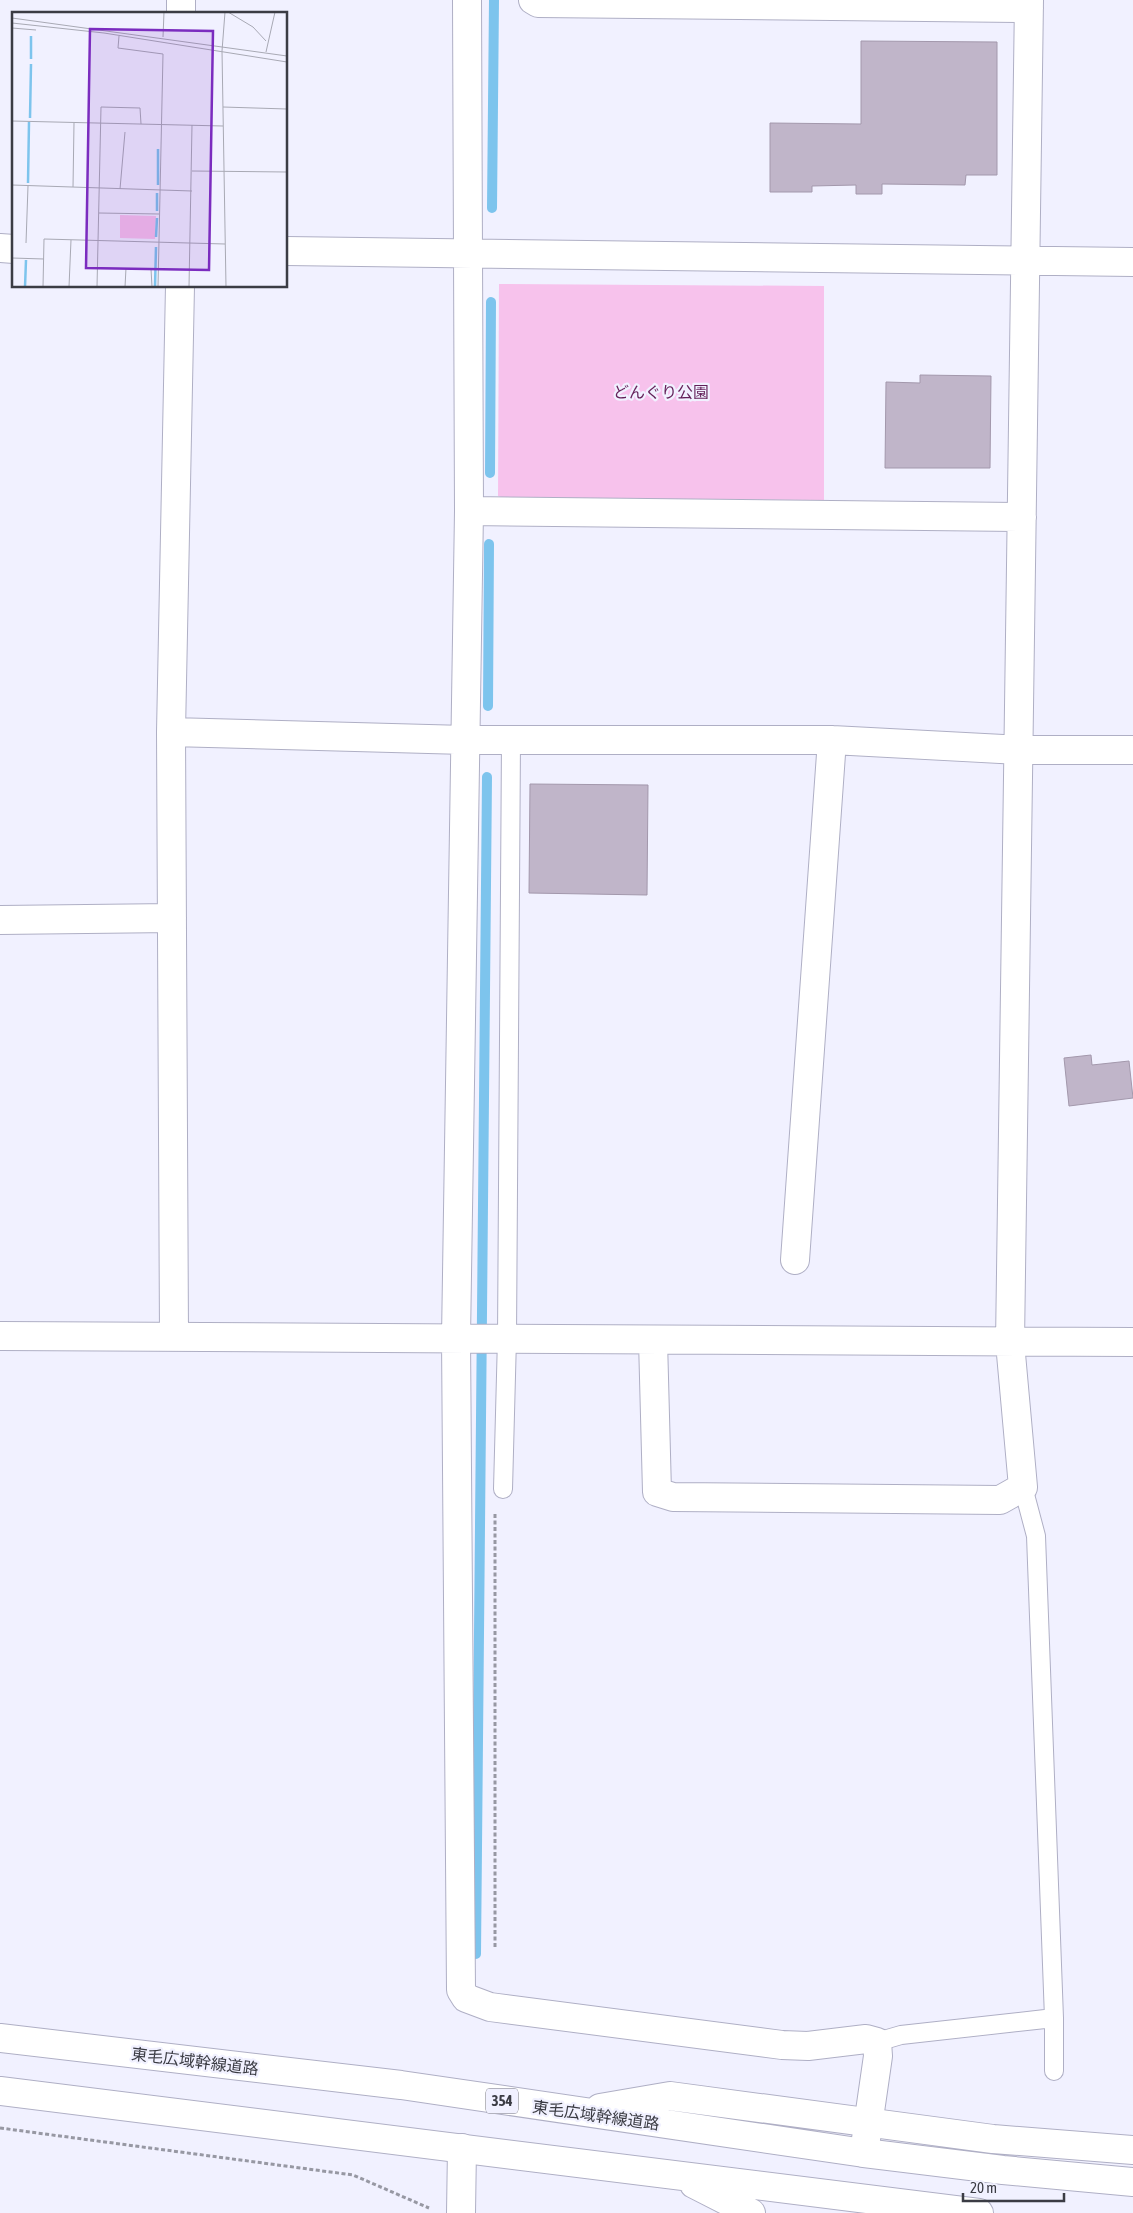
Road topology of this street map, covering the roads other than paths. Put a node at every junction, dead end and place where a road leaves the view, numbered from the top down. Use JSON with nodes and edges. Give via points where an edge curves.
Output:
{"nodes":[{"id":1,"x":467,"y":0,"type":"edge"},
{"id":2,"x":534,"y":0,"type":"edge"},
{"id":3,"x":767,"y":3,"type":"edge"},
{"id":4,"x":1029,"y":4,"type":"edge"},
{"id":5,"x":288,"y":251,"type":"edge"},
{"id":6,"x":469,"y":252,"type":"junction"},
{"id":7,"x":1027,"y":262,"type":"junction"},
{"id":8,"x":1133,"y":262,"type":"edge"},
{"id":9,"x":180,"y":288,"type":"edge"},
{"id":10,"x":470,"y":511,"type":"junction"},
{"id":11,"x":1022,"y":517,"type":"junction"},
{"id":12,"x":172,"y":732,"type":"junction"},
{"id":13,"x":465,"y":740,"type":"junction"},
{"id":14,"x":511,"y":740,"type":"junction"},
{"id":15,"x":832,"y":740,"type":"junction"},
{"id":16,"x":1020,"y":750,"type":"junction"},
{"id":17,"x":1133,"y":750,"type":"edge"},
{"id":18,"x":172,"y":918,"type":"junction"},
{"id":19,"x":0,"y":920,"type":"edge"},
{"id":20,"x":795,"y":1260,"type":"dead end"},
{"id":21,"x":0,"y":1336,"type":"edge"},
{"id":22,"x":174,"y":1336,"type":"junction"},
{"id":23,"x":456,"y":1338,"type":"junction"},
{"id":24,"x":507,"y":1338,"type":"junction"},
{"id":25,"x":653,"y":1340,"type":"junction"},
{"id":26,"x":1133,"y":1342,"type":"edge"},
{"id":27,"x":1010,"y":1343,"type":"junction"},
{"id":28,"x":1023,"y":1487,"type":"junction"},
{"id":29,"x":502,"y":1490,"type":"road end"},
{"id":30,"x":1054,"y":2018,"type":"junction"},
{"id":31,"x":0,"y":2038,"type":"edge"},
{"id":32,"x":876,"y":2042,"type":"junction"},
{"id":33,"x":1054,"y":2070,"type":"dead end"},
{"id":34,"x":0,"y":2091,"type":"edge"},
{"id":35,"x":574,"y":2112,"type":"junction"},
{"id":36,"x":868,"y":2123,"type":"junction"},
{"id":37,"x":462,"y":2148,"type":"junction"},
{"id":38,"x":1133,"y":2150,"type":"edge"},
{"id":39,"x":864,"y":2153,"type":"junction"},
{"id":40,"x":678,"y":2176,"type":"junction"},
{"id":41,"x":1133,"y":2182,"type":"edge"},
{"id":42,"x":461,"y":2213,"type":"edge"},
{"id":43,"x":751,"y":2213,"type":"edge"},
{"id":44,"x":980,"y":2213,"type":"edge"}],
"edges":[{"from":1,"to":6,"type":"main road"},
{"from":2,"to":3,"type":"main road","via":[[538,3]]},
{"from":3,"to":4,"type":"main road"},
{"from":4,"to":7,"type":"main road"},
{"from":5,"to":6,"type":"main road"},
{"from":6,"to":7,"type":"main road"},
{"from":6,"to":10,"type":"main road"},
{"from":7,"to":8,"type":"main road"},
{"from":7,"to":11,"type":"main road"},
{"from":9,"to":12,"type":"main road"},
{"from":10,"to":11,"type":"main road"},
{"from":10,"to":13,"type":"main road"},
{"from":11,"to":16,"type":"main road"},
{"from":12,"to":13,"type":"main road"},
{"from":12,"to":18,"type":"main road"},
{"from":13,"to":14,"type":"main road"},
{"from":13,"to":23,"type":"main road"},
{"from":14,"to":15,"type":"main road"},
{"from":14,"to":24,"type":"lane"},
{"from":15,"to":16,"type":"main road"},
{"from":15,"to":20,"type":"main road"},
{"from":16,"to":17,"type":"main road"},
{"from":16,"to":27,"type":"main road"},
{"from":18,"to":19,"type":"main road"},
{"from":18,"to":22,"type":"main road"},
{"from":21,"to":22,"type":"main road"},
{"from":22,"to":23,"type":"main road"},
{"from":23,"to":24,"type":"main road"},
{"from":23,"to":32,"type":"main road","via":[[461,1990],[466,1998],[490,2007],[782,2045],[808,2046],[866,2039]]},
{"from":24,"to":25,"type":"main road"},
{"from":24,"to":29,"type":"lane"},
{"from":25,"to":27,"type":"main road"},
{"from":25,"to":28,"type":"main road","via":[[657,1492],[673,1497],[1000,1500]]},
{"from":26,"to":27,"type":"main road"},
{"from":27,"to":28,"type":"main road"},
{"from":28,"to":30,"type":"lane","via":[[1036,1536]]},
{"from":30,"to":32,"type":"lane","via":[[901,2036]]},
{"from":30,"to":33,"type":"lane"},
{"from":31,"to":35,"type":"main road","name":"東毛広域幹線道路","number":"354","via":[[401,2085]]},
{"from":32,"to":36,"type":"main road","via":[[878,2056]]},
{"from":34,"to":37,"type":"main road"},
{"from":35,"to":36,"type":"main road","number":"354","via":[[670,2096]]},
{"from":35,"to":39,"type":"main road","name":"東毛広域幹線道路","number":"354"},
{"from":36,"to":38,"type":"main road","number":"354","via":[[993,2139]]},
{"from":36,"to":39,"type":"main road"},
{"from":37,"to":40,"type":"main road"},
{"from":37,"to":42,"type":"main road"},
{"from":39,"to":41,"type":"main road","name":"東毛広域幹線道路","number":"354"},
{"from":40,"to":43,"type":"main road"},
{"from":40,"to":44,"type":"main road"}]}
